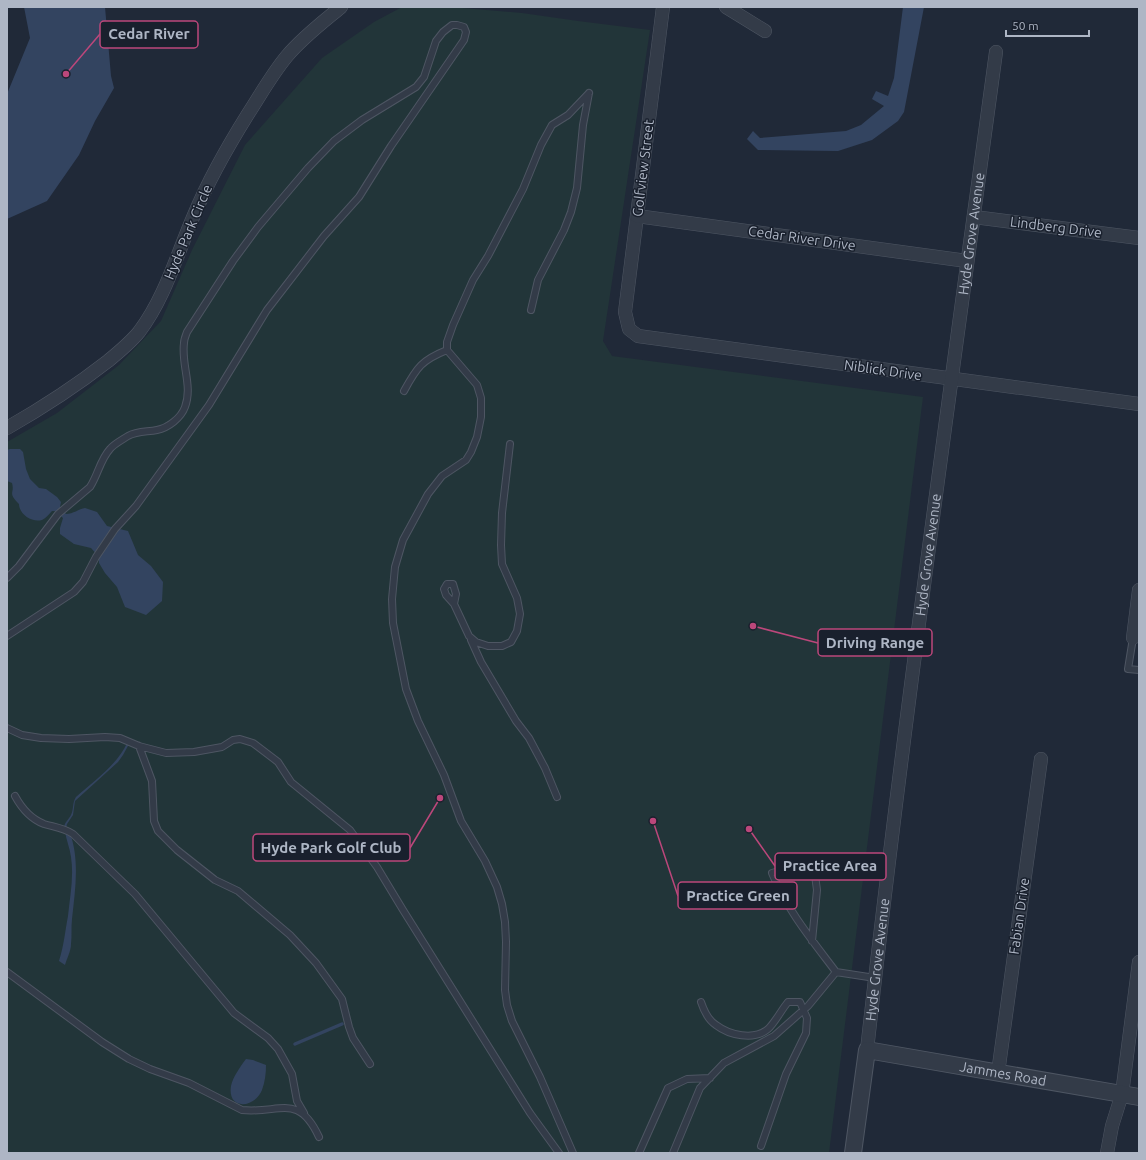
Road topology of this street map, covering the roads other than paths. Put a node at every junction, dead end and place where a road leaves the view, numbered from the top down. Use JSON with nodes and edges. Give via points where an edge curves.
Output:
{"nodes":[{"id":1,"x":341,"y":7,"type":"edge"},
{"id":2,"x":663,"y":7,"type":"edge"},
{"id":3,"x":726,"y":7,"type":"edge"},
{"id":4,"x":765,"y":31,"type":"dead end"},
{"id":5,"x":996,"y":52,"type":"dead end"},
{"id":6,"x":637,"y":216,"type":"junction"},
{"id":7,"x":974,"y":217,"type":"junction"},
{"id":8,"x":1139,"y":238,"type":"edge"},
{"id":9,"x":967,"y":260,"type":"junction"},
{"id":10,"x":531,"y":310,"type":"dead end"},
{"id":11,"x":629,"y":329,"type":"joint"},
{"id":12,"x":447,"y":350,"type":"junction"},
{"id":13,"x":951,"y":379,"type":"junction"},
{"id":14,"x":404,"y":391,"type":"dead end"},
{"id":15,"x":1139,"y":404,"type":"edge"},
{"id":16,"x":7,"y":428,"type":"edge"},
{"id":17,"x":510,"y":444,"type":"dead end"},
{"id":18,"x":7,"y":578,"type":"edge"},
{"id":19,"x":1139,"y":590,"type":"edge"},
{"id":20,"x":454,"y":604,"type":"dead end"},
{"id":21,"x":7,"y":636,"type":"edge"},
{"id":22,"x":469,"y":636,"type":"junction"},
{"id":23,"x":1133,"y":638,"type":"joint"},
{"id":24,"x":1139,"y":670,"type":"edge"},
{"id":25,"x":7,"y":728,"type":"edge"},
{"id":26,"x":139,"y":746,"type":"junction"},
{"id":27,"x":1041,"y":759,"type":"dead end"},
{"id":28,"x":15,"y":796,"type":"dead end"},
{"id":29,"x":557,"y":797,"type":"dead end"},
{"id":30,"x":812,"y":941,"type":"junction"},
{"id":31,"x":1139,"y":962,"type":"edge"},
{"id":32,"x":7,"y":972,"type":"edge"},
{"id":33,"x":836,"y":972,"type":"junction"},
{"id":34,"x":875,"y":978,"type":"junction"},
{"id":35,"x":701,"y":1002,"type":"dead end"},
{"id":36,"x":804,"y":1010,"type":"junction"},
{"id":37,"x":867,"y":1050,"type":"junction"},
{"id":38,"x":370,"y":1064,"type":"dead end"},
{"id":39,"x":998,"y":1073,"type":"junction"},
{"id":40,"x":710,"y":1078,"type":"junction"},
{"id":41,"x":1122,"y":1094,"type":"junction"},
{"id":42,"x":1139,"y":1097,"type":"edge"},
{"id":43,"x":304,"y":1114,"type":"junction"},
{"id":44,"x":319,"y":1137,"type":"dead end"},
{"id":45,"x":761,"y":1146,"type":"dead end"},
{"id":46,"x":559,"y":1153,"type":"edge"},
{"id":47,"x":573,"y":1153,"type":"edge"},
{"id":48,"x":639,"y":1153,"type":"edge"},
{"id":49,"x":673,"y":1153,"type":"edge"},
{"id":50,"x":853,"y":1153,"type":"edge"},
{"id":51,"x":1108,"y":1153,"type":"edge"}],
"edges":[{"from":1,"to":16,"type":"street","name":"Hyde Park Circle","via":[[288,55],[267,83],[226,149],[206,188],[163,293],[138,333],[97,370]]},
{"from":2,"to":6,"type":"street","name":"Golfview Street"},
{"from":3,"to":4,"type":"street"},
{"from":5,"to":7,"type":"street","name":"Hyde Grove Avenue"},
{"from":6,"to":9,"type":"street","name":"Cedar River Drive"},
{"from":6,"to":11,"type":"street","name":"Golfview Street","via":[[625,312]]},
{"from":7,"to":8,"type":"street","name":"Lindberg Drive"},
{"from":7,"to":9,"type":"street","name":"Hyde Grove Avenue"},
{"from":9,"to":13,"type":"street","name":"Hyde Grove Avenue"},
{"from":10,"to":12,"type":"lane","via":[[538,280],[571,212],[577,188],[589,92],[568,115],[552,125],[523,189],[473,280],[453,325]]},
{"from":11,"to":13,"type":"street","name":"Niblick Drive","via":[[638,336]]},
{"from":12,"to":14,"type":"lane","via":[[424,361],[415,370]]},
{"from":12,"to":47,"type":"lane","via":[[477,385],[481,398],[481,417],[472,452],[466,460],[442,476],[428,494],[403,540],[395,567],[393,623],[406,689],[418,721],[444,775],[461,821],[497,887],[505,922],[505,990],[512,1020]]},
{"from":13,"to":15,"type":"street","name":"Niblick Drive"},
{"from":13,"to":34,"type":"street","name":"Hyde Grove Avenue"},
{"from":17,"to":22,"type":"lane","via":[[500,545],[502,564],[517,598],[520,614],[517,631],[511,642],[502,646],[488,646],[476,642]]},
{"from":18,"to":21,"type":"lane","via":[[58,514],[90,487],[110,448],[129,435],[158,430],[178,419],[185,408],[188,393],[184,356],[187,332],[233,261],[263,221],[334,141],[362,120],[416,87],[424,77],[436,41],[443,32],[452,25],[464,27],[464,40],[359,197],[324,236],[267,310],[208,405],[136,506],[115,529],[83,582],[74,592]]},
{"from":19,"to":23,"type":"street"},
{"from":20,"to":22,"type":"lane"},
{"from":22,"to":29,"type":"lane","via":[[481,662],[529,738]]},
{"from":23,"to":24,"type":"lane","via":[[1128,668]]},
{"from":25,"to":26,"type":"lane","via":[[22,735],[41,738],[120,738]]},
{"from":26,"to":38,"type":"lane","via":[[152,781],[154,821],[158,831],[177,850],[215,880],[238,891],[290,935],[316,963],[342,998],[353,1038]]},
{"from":26,"to":46,"type":"lane","via":[[166,753],[222,747],[240,739],[253,743],[278,762],[291,782],[350,830],[377,867],[530,1113]]},
{"from":27,"to":39,"type":"street","name":"Fabian Drive"},
{"from":28,"to":43,"type":"lane","via":[[32,818],[73,834],[135,894],[234,1013],[268,1038],[278,1049],[292,1074],[297,1101]]},
{"from":30,"to":30,"type":"lane","via":[[791,911],[772,873],[813,861],[817,890]]},
{"from":30,"to":33,"type":"lane"},
{"from":31,"to":41,"type":"street"},
{"from":32,"to":43,"type":"lane","via":[[128,1059],[188,1083],[242,1110],[284,1107],[294,1108]]},
{"from":33,"to":34,"type":"lane"},
{"from":33,"to":36,"type":"lane"},
{"from":34,"to":37,"type":"street","name":"Hyde Grove Avenue"},
{"from":35,"to":36,"type":"lane","via":[[705,1014],[715,1025],[731,1033],[754,1036],[768,1030],[788,1002],[800,1002]]},
{"from":36,"to":40,"type":"lane","via":[[774,1036],[724,1064]]},
{"from":36,"to":45,"type":"lane","via":[[807,1018],[806,1033],[786,1074]]},
{"from":37,"to":39,"type":"street","name":"Jammes Road"},
{"from":37,"to":50,"type":"street","name":"Hyde Grove Avenue"},
{"from":39,"to":41,"type":"street","name":"Jammes Road"},
{"from":40,"to":48,"type":"lane","via":[[687,1079],[668,1088]]},
{"from":40,"to":49,"type":"lane","via":[[700,1088]]},
{"from":41,"to":42,"type":"street","name":"Jammes Road"},
{"from":41,"to":51,"type":"street","via":[[1112,1126]]},
{"from":43,"to":44,"type":"lane","via":[[314,1124]]}]}
